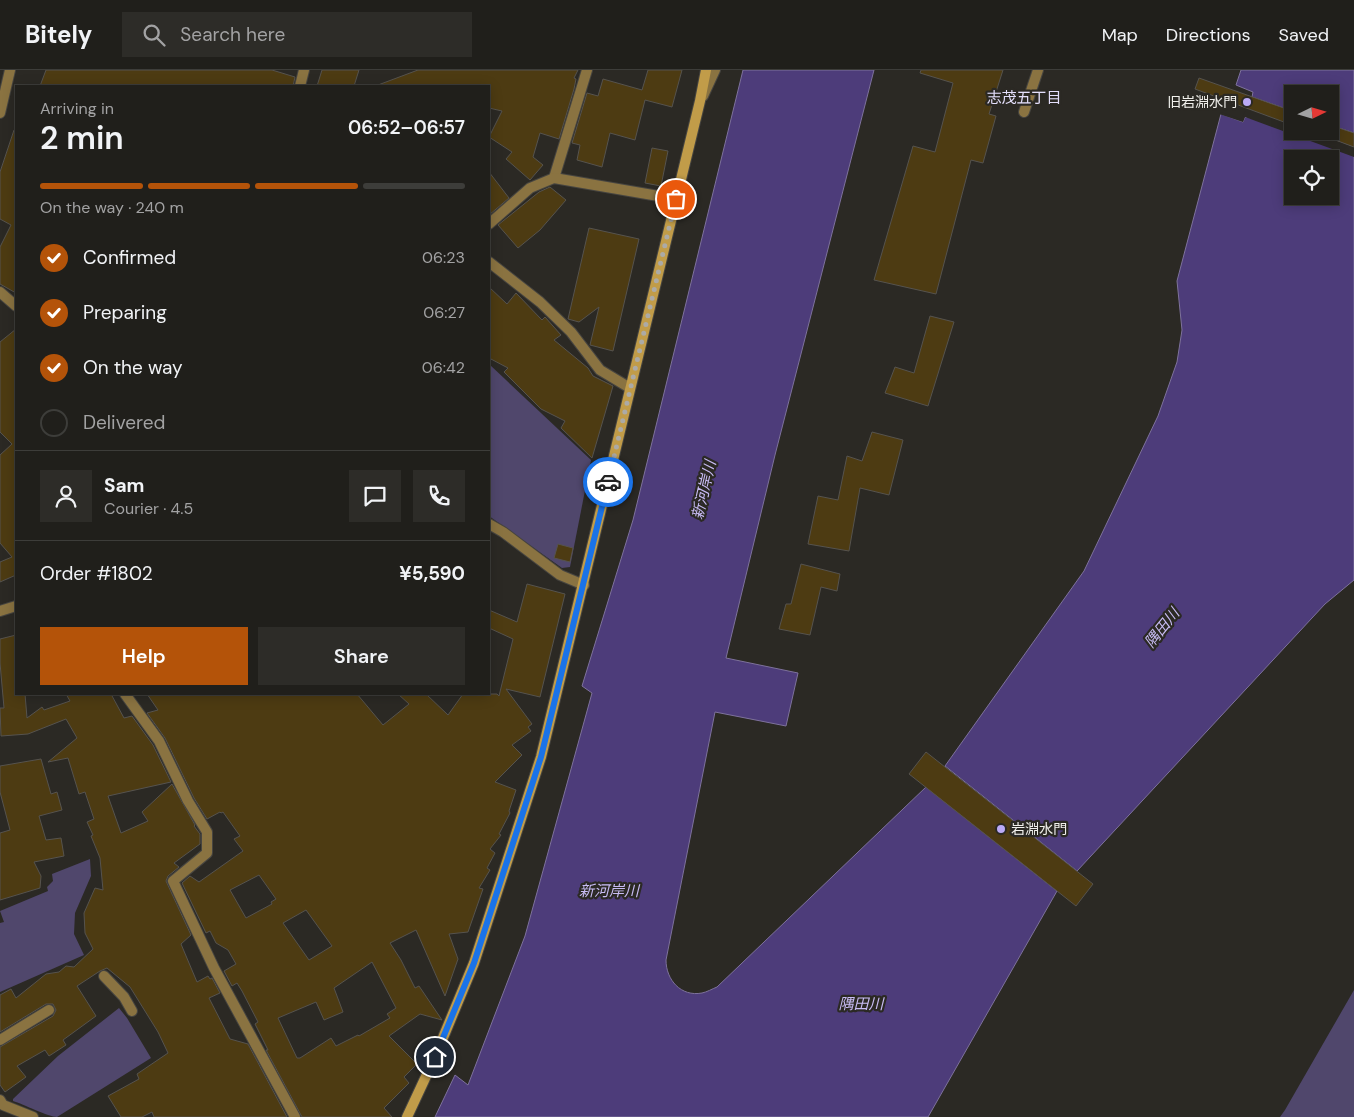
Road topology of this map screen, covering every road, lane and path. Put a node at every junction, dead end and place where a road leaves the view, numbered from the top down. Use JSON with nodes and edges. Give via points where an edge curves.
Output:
{"nodes":[{"id":1,"x":10,"y":70,"type":"edge"},
{"id":2,"x":304,"y":70,"type":"edge"},
{"id":3,"x":587,"y":70,"type":"edge"},
{"id":4,"x":706,"y":70,"type":"edge"},
{"id":5,"x":716,"y":70,"type":"edge"},
{"id":6,"x":1038,"y":70,"type":"edge"},
{"id":7,"x":300,"y":85,"type":"edge"},
{"id":8,"x":700,"y":101,"type":"junction"},
{"id":9,"x":1024,"y":112,"type":"dead end"},
{"id":10,"x":0,"y":113,"type":"edge"},
{"id":11,"x":554,"y":178,"type":"junction"},
{"id":12,"x":676,"y":199,"type":"junction"},
{"id":13,"x":490,"y":223,"type":"edge"},
{"id":14,"x":490,"y":263,"type":"edge"},
{"id":15,"x":0,"y":292,"type":"edge"},
{"id":16,"x":15,"y":305,"type":"edge"},
{"id":17,"x":630,"y":388,"type":"junction"},
{"id":18,"x":490,"y":525,"type":"edge"},
{"id":19,"x":584,"y":585,"type":"junction"},
{"id":20,"x":15,"y":606,"type":"edge"},
{"id":21,"x":0,"y":611,"type":"edge"},
{"id":22,"x":126,"y":695,"type":"edge"},
{"id":23,"x":104,"y":976,"type":"dead end"},
{"id":24,"x":49,"y":1010,"type":"dead end"},
{"id":25,"x":132,"y":1011,"type":"dead end"},
{"id":26,"x":0,"y":1040,"type":"edge"},
{"id":27,"x":0,"y":1100,"type":"edge"},
{"id":28,"x":33,"y":1117,"type":"edge"},
{"id":29,"x":296,"y":1117,"type":"edge"},
{"id":30,"x":407,"y":1117,"type":"edge"}],
"edges":[{"from":1,"to":10,"type":"street"},
{"from":2,"to":7,"type":"street"},
{"from":3,"to":11,"type":"street"},
{"from":4,"to":8,"type":"street"},
{"from":5,"to":8,"type":"street"},
{"from":6,"to":9,"type":"street"},
{"from":8,"to":12,"type":"street"},
{"from":11,"to":12,"type":"street"},
{"from":11,"to":13,"type":"street","via":[[530,188]]},
{"from":12,"to":17,"type":"street"},
{"from":14,"to":17,"type":"street","via":[[540,302],[571,332],[600,370]]},
{"from":15,"to":16,"type":"street"},
{"from":17,"to":19,"type":"street"},
{"from":18,"to":19,"type":"street","via":[[560,575]]},
{"from":19,"to":30,"type":"street","via":[[541,757],[474,963]]},
{"from":20,"to":21,"type":"street"},
{"from":22,"to":29,"type":"street","via":[[159,741],[207,832],[207,853],[172,881],[214,968]]},
{"from":23,"to":25,"type":"street"},
{"from":24,"to":26,"type":"street"},
{"from":27,"to":28,"type":"street","via":[[3,1105]]}]}
